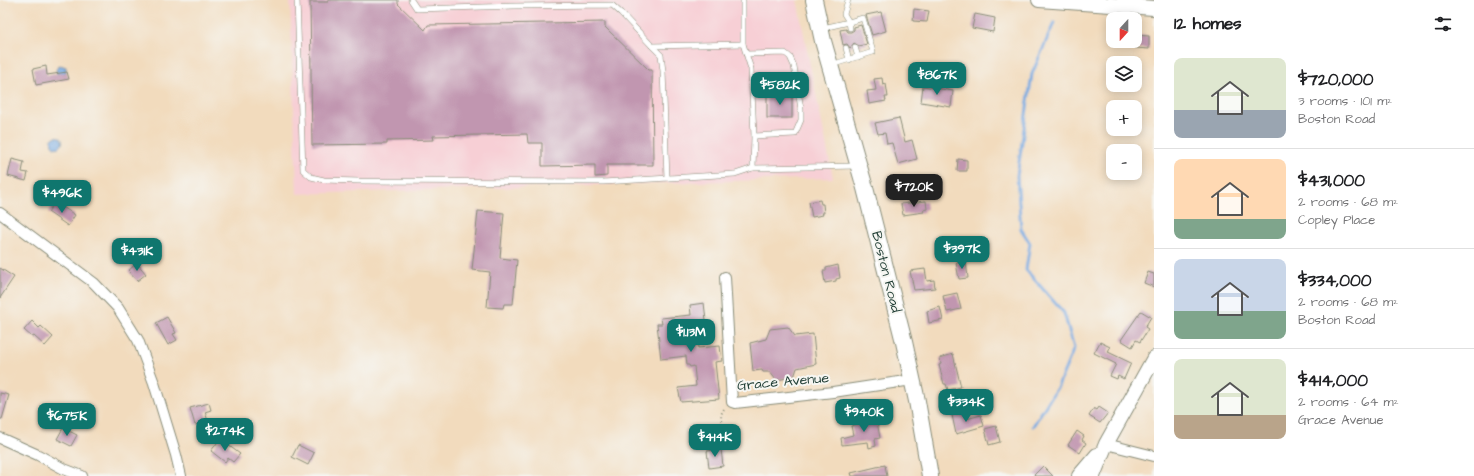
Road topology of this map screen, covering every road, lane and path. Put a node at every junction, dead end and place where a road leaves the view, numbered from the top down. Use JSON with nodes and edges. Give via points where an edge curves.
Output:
{"nodes":[{"id":1,"x":297,"y":0,"type":"edge"},
{"id":2,"x":411,"y":0,"type":"edge"},
{"id":3,"x":742,"y":0,"type":"edge"},
{"id":4,"x":814,"y":0,"type":"edge"},
{"id":5,"x":848,"y":0,"type":"edge"},
{"id":6,"x":1039,"y":0,"type":"edge"},
{"id":7,"x":542,"y":3,"type":"edge"},
{"id":8,"x":1154,"y":8,"type":"edge"},
{"id":9,"x":849,"y":22,"type":"junction"},
{"id":10,"x":840,"y":24,"type":"junction"},
{"id":11,"x":820,"y":28,"type":"junction"},
{"id":12,"x":850,"y":28,"type":"dead end"},
{"id":13,"x":842,"y":30,"type":"dead end"},
{"id":14,"x":742,"y":44,"type":"junction"},
{"id":15,"x":652,"y":46,"type":"junction"},
{"id":16,"x":855,"y":47,"type":"dead end"},
{"id":17,"x":846,"y":48,"type":"dead end"},
{"id":18,"x":746,"y":54,"type":"junction"},
{"id":19,"x":858,"y":57,"type":"junction"},
{"id":20,"x":849,"y":60,"type":"junction"},
{"id":21,"x":830,"y":65,"type":"junction"},
{"id":22,"x":754,"y":136,"type":"junction"},
{"id":23,"x":859,"y":166,"type":"junction"},
{"id":24,"x":754,"y":168,"type":"junction"},
{"id":25,"x":666,"y":178,"type":"junction"},
{"id":26,"x":0,"y":213,"type":"edge"},
{"id":27,"x":725,"y":277,"type":"dead end"},
{"id":28,"x":1154,"y":358,"type":"edge"},
{"id":29,"x":912,"y":380,"type":"junction"},
{"id":30,"x":732,"y":402,"type":"junction"},
{"id":31,"x":0,"y":438,"type":"edge"},
{"id":32,"x":718,"y":441,"type":"dead end"},
{"id":33,"x":1106,"y":444,"type":"junction"},
{"id":34,"x":1154,"y":456,"type":"edge"},
{"id":35,"x":82,"y":476,"type":"edge"},
{"id":36,"x":182,"y":476,"type":"edge"},
{"id":37,"x":930,"y":476,"type":"edge"},
{"id":38,"x":1079,"y":476,"type":"edge"},
{"id":39,"x":1093,"y":476,"type":"edge"}],
"edges":[{"from":1,"to":25,"type":"lane","via":[[303,170],[311,177],[324,180],[603,182]]},
{"from":2,"to":7,"type":"lane","via":[[416,9]]},
{"from":3,"to":14,"type":"lane"},
{"from":4,"to":11,"type":"main road","name":"Boston Road"},
{"from":5,"to":9,"type":"lane","via":[[844,14]]},
{"from":6,"to":8,"type":"main road"},
{"from":7,"to":15,"type":"lane","via":[[612,5]]},
{"from":9,"to":10,"type":"lane"},
{"from":9,"to":12,"type":"lane"},
{"from":9,"to":19,"type":"lane","via":[[863,18],[873,52]]},
{"from":10,"to":11,"type":"lane"},
{"from":10,"to":13,"type":"lane"},
{"from":11,"to":21,"type":"main road","name":"Boston Road"},
{"from":14,"to":15,"type":"lane"},
{"from":14,"to":18,"type":"lane"},
{"from":15,"to":25,"type":"lane","via":[[661,55],[663,71]]},
{"from":16,"to":19,"type":"lane"},
{"from":17,"to":20,"type":"lane"},
{"from":18,"to":22,"type":"lane","via":[[751,69]]},
{"from":18,"to":22,"type":"lane","via":[[785,53],[790,57],[794,66],[801,109],[801,120],[795,134]]},
{"from":19,"to":20,"type":"lane"},
{"from":20,"to":21,"type":"lane"},
{"from":21,"to":23,"type":"main road","name":"Boston Road"},
{"from":22,"to":24,"type":"lane"},
{"from":23,"to":24,"type":"lane"},
{"from":23,"to":29,"type":"main road","name":"Boston Road"},
{"from":24,"to":25,"type":"lane","via":[[735,174]]},
{"from":26,"to":36,"type":"street","via":[[94,283],[118,308],[138,340]]},
{"from":27,"to":30,"type":"street","name":"Grace Avenue"},
{"from":28,"to":33,"type":"main road"},
{"from":29,"to":30,"type":"street","name":"Grace Avenue","via":[[833,392]]},
{"from":29,"to":37,"type":"main road","name":"Boston Road"},
{"from":30,"to":32,"type":"path","via":[[722,412]]},
{"from":31,"to":35,"type":"street"},
{"from":33,"to":34,"type":"street"},
{"from":33,"to":38,"type":"main road"},
{"from":33,"to":39,"type":"main road"}]}
